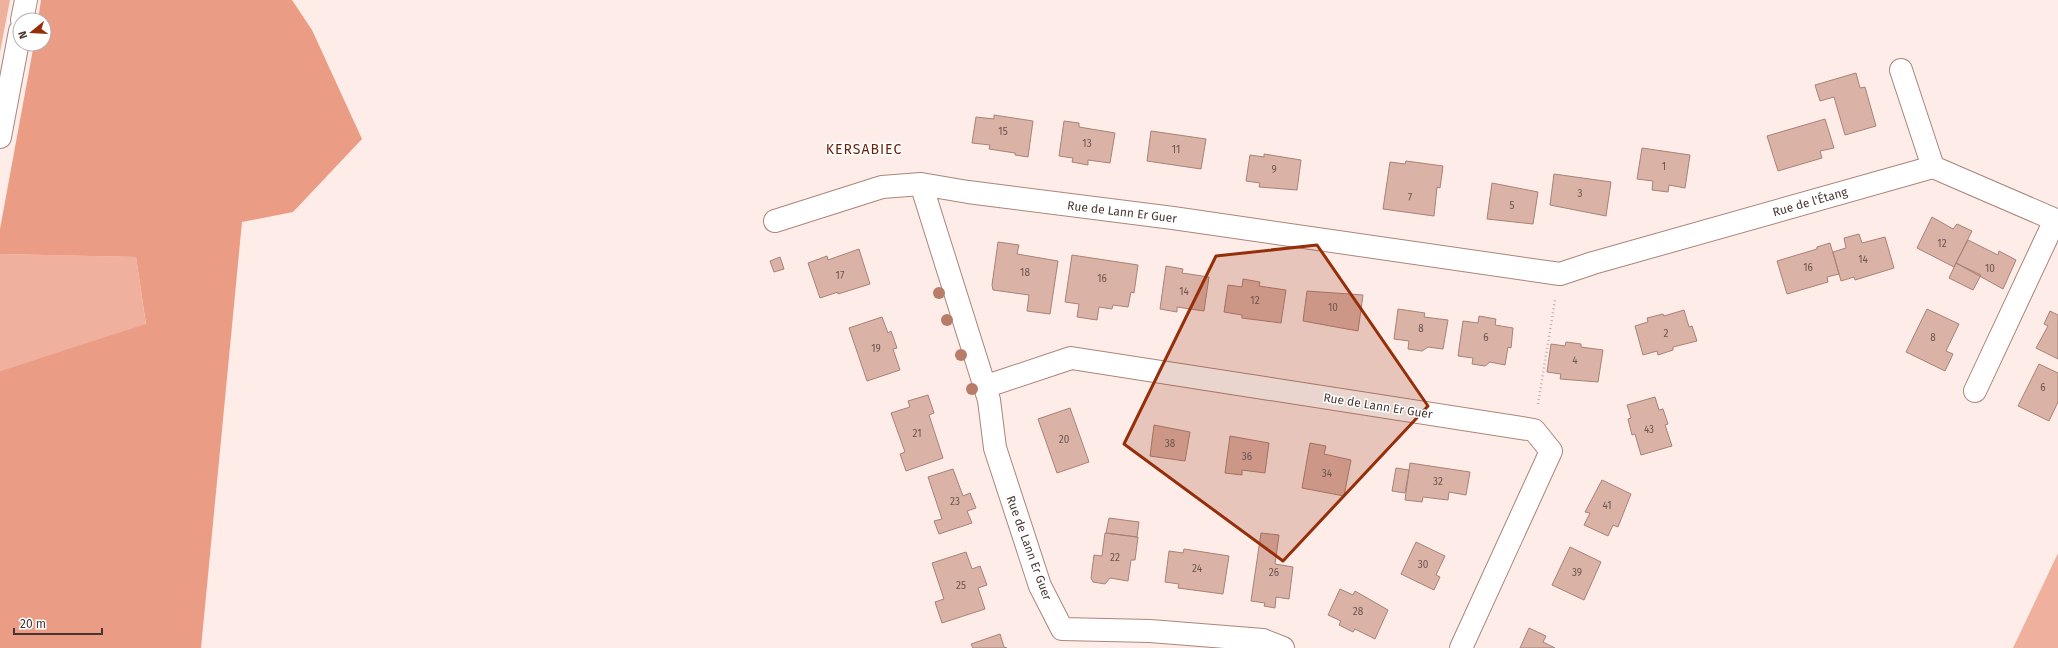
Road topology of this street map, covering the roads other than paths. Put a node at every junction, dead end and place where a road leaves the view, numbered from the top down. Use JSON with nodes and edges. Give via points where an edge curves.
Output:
{"nodes":[{"id":1,"x":26,"y":0,"type":"edge"},
{"id":2,"x":24,"y":12,"type":"edge"},
{"id":3,"x":16,"y":52,"type":"edge"},
{"id":4,"x":1901,"y":70,"type":"dead end"},
{"id":5,"x":0,"y":137,"type":"edge"},
{"id":6,"x":1933,"y":167,"type":"junction"},
{"id":7,"x":921,"y":184,"type":"junction"},
{"id":8,"x":2057,"y":220,"type":"edge"},
{"id":9,"x":775,"y":221,"type":"dead end"},
{"id":10,"x":1560,"y":274,"type":"joint"},
{"id":11,"x":984,"y":387,"type":"junction"},
{"id":12,"x":1974,"y":391,"type":"dead end"},
{"id":13,"x":1283,"y":648,"type":"edge"},
{"id":14,"x":1461,"y":648,"type":"edge"}],
"edges":[{"from":1,"to":2,"type":"street"},
{"from":3,"to":5,"type":"street"},
{"from":4,"to":6,"type":"street"},
{"from":6,"to":8,"type":"street"},
{"from":6,"to":10,"type":"street","name":"Rue de l'Étang"},
{"from":7,"to":9,"type":"street","name":"Rue de Lann Er Guer","via":[[882,187]]},
{"from":7,"to":10,"type":"street","name":"Rue de Lann Er Guer"},
{"from":7,"to":11,"type":"street","name":"Rue de Lann Er Guer"},
{"from":8,"to":12,"type":"street"},
{"from":11,"to":13,"type":"street","name":"Rue de Lann Er Guer","via":[[989,400],[997,455],[1040,586],[1062,629],[1150,631],[1263,640]]},
{"from":11,"to":14,"type":"street","name":"Rue de Lann Er Guer","via":[[1070,358],[1534,430],[1551,451]]}]}
